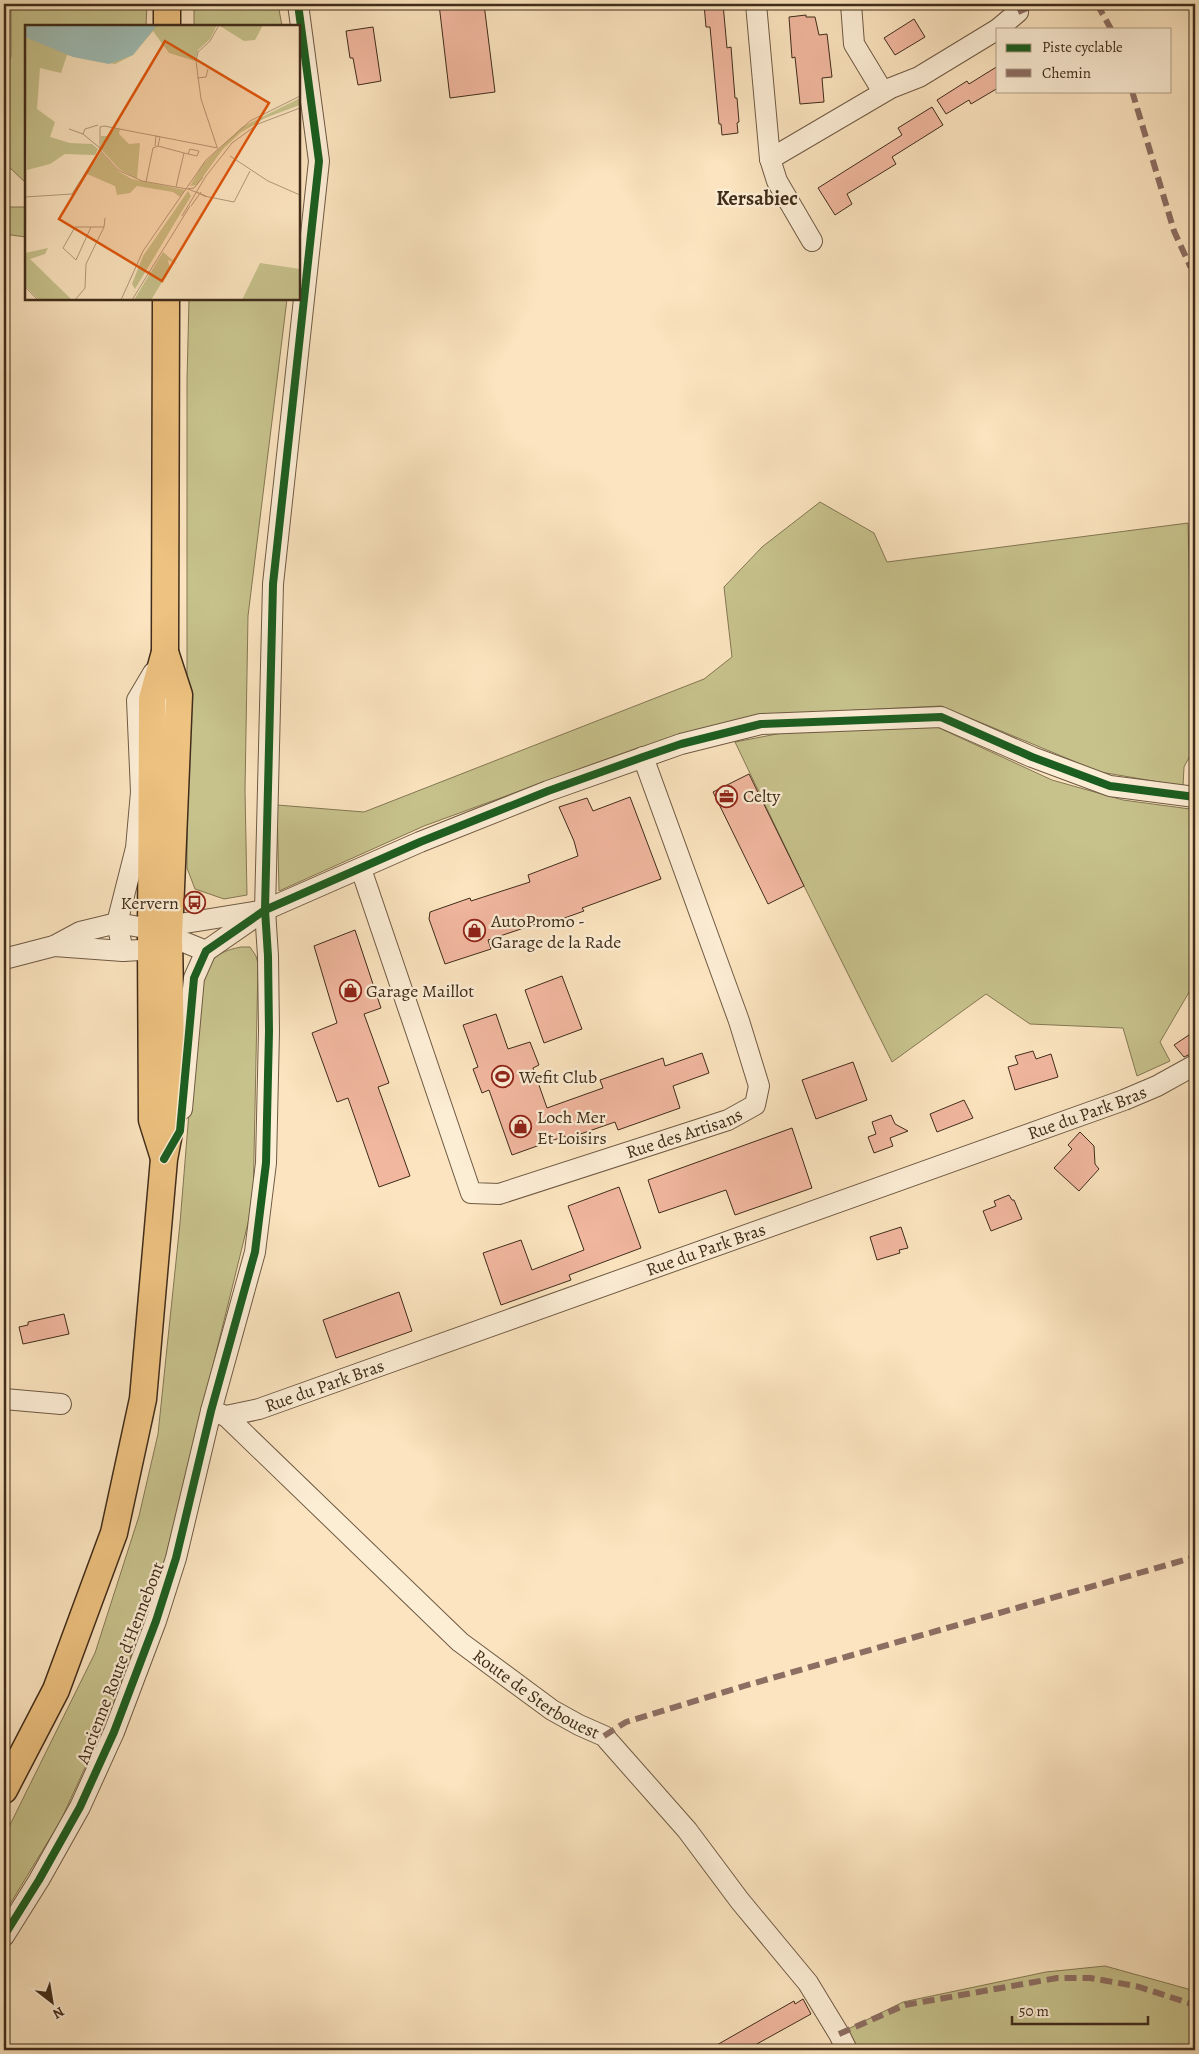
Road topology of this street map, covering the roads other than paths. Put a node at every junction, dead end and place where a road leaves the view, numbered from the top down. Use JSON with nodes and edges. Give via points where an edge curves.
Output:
{"nodes":[{"id":1,"x":167,"y":4,"type":"edge"},
{"id":2,"x":298,"y":4,"type":"edge"},
{"id":3,"x":756,"y":4,"type":"edge"},
{"id":4,"x":851,"y":4,"type":"edge"},
{"id":5,"x":1017,"y":4,"type":"edge"},
{"id":6,"x":167,"y":25,"type":"edge"},
{"id":7,"x":999,"y":28,"type":"edge"},
{"id":8,"x":996,"y":30,"type":"edge"},
{"id":9,"x":884,"y":92,"type":"junction"},
{"id":10,"x":770,"y":159,"type":"junction"},
{"id":11,"x":812,"y":242,"type":"dead end"},
{"id":12,"x":166,"y":300,"type":"edge"},
{"id":13,"x":165,"y":652,"type":"junction"},
{"id":14,"x":643,"y":757,"type":"junction"},
{"id":15,"x":1195,"y":797,"type":"edge"},
{"id":16,"x":361,"y":869,"type":"junction"},
{"id":17,"x":265,"y":910,"type":"junction"},
{"id":18,"x":117,"y":923,"type":"junction"},
{"id":19,"x":157,"y":936,"type":"junction"},
{"id":20,"x":54,"y":946,"type":"junction"},
{"id":21,"x":123,"y":951,"type":"junction"},
{"id":22,"x":206,"y":951,"type":"junction"},
{"id":23,"x":4,"y":959,"type":"edge"},
{"id":24,"x":1195,"y":1065,"type":"edge"},
{"id":25,"x":164,"y":1159,"type":"junction"},
{"id":26,"x":4,"y":1399,"type":"edge"},
{"id":27,"x":61,"y":1404,"type":"dead end"},
{"id":28,"x":218,"y":1414,"type":"junction"},
{"id":29,"x":4,"y":1790,"type":"edge"},
{"id":30,"x":4,"y":1936,"type":"edge"},
{"id":31,"x":847,"y":2050,"type":"edge"}],
"edges":[{"from":1,"to":6,"type":"main road"},
{"from":2,"to":17,"type":"street","name":"Ancienne Route d'Hennebont","via":[[319,161],[273,584]]},
{"from":3,"to":10,"type":"street"},
{"from":4,"to":9,"type":"street","via":[[854,44]]},
{"from":5,"to":7,"type":"street","via":[[1018,12]]},
{"from":8,"to":9,"type":"street","via":[[919,77]]},
{"from":9,"to":10,"type":"street"},
{"from":10,"to":11,"type":"street","via":[[777,182]]},
{"from":12,"to":13,"type":"main road"},
{"from":13,"to":18,"type":"street","via":[[137,700],[140,792],[136,848]]},
{"from":13,"to":19,"type":"main road","via":[[152,699]]},
{"from":14,"to":15,"type":"street","via":[[761,724],[942,717],[1032,757],[1110,786]]},
{"from":14,"to":16,"type":"street","via":[[548,790]]},
{"from":14,"to":16,"type":"street","name":"Rue des Artisans","via":[[739,1021],[759,1086],[755,1105],[728,1120],[499,1194],[471,1193]]},
{"from":16,"to":17,"type":"street"},
{"from":17,"to":19,"type":"street","via":[[179,924]]},
{"from":17,"to":22,"type":"street"},
{"from":17,"to":28,"type":"street","name":"Ancienne Route d'Hennebont","via":[[269,1031],[266,1163],[255,1252]]},
{"from":18,"to":19,"type":"street"},
{"from":18,"to":20,"type":"street","via":[[80,932]]},
{"from":18,"to":21,"type":"street"},
{"from":19,"to":21,"type":"street","via":[[141,950]]},
{"from":19,"to":22,"type":"street"},
{"from":19,"to":25,"type":"main road","via":[[152,1120]]},
{"from":20,"to":21,"type":"street"},
{"from":20,"to":23,"type":"street"},
{"from":22,"to":25,"type":"street","via":[[194,978],[180,1131]]},
{"from":24,"to":28,"type":"street","name":"Rue du Park Bras","via":[[1124,1100],[269,1405]]},
{"from":25,"to":29,"type":"main road","via":[[142,1399],[114,1533],[56,1690]]},
{"from":26,"to":27,"type":"street"},
{"from":28,"to":30,"type":"street","name":"Ancienne Route d'Hennebont","via":[[156,1621],[114,1732],[80,1807]]},
{"from":28,"to":31,"type":"street","name":"Route de Sterbouest","via":[[460,1642],[552,1710],[604,1736],[686,1830],[808,1983]]}]}
